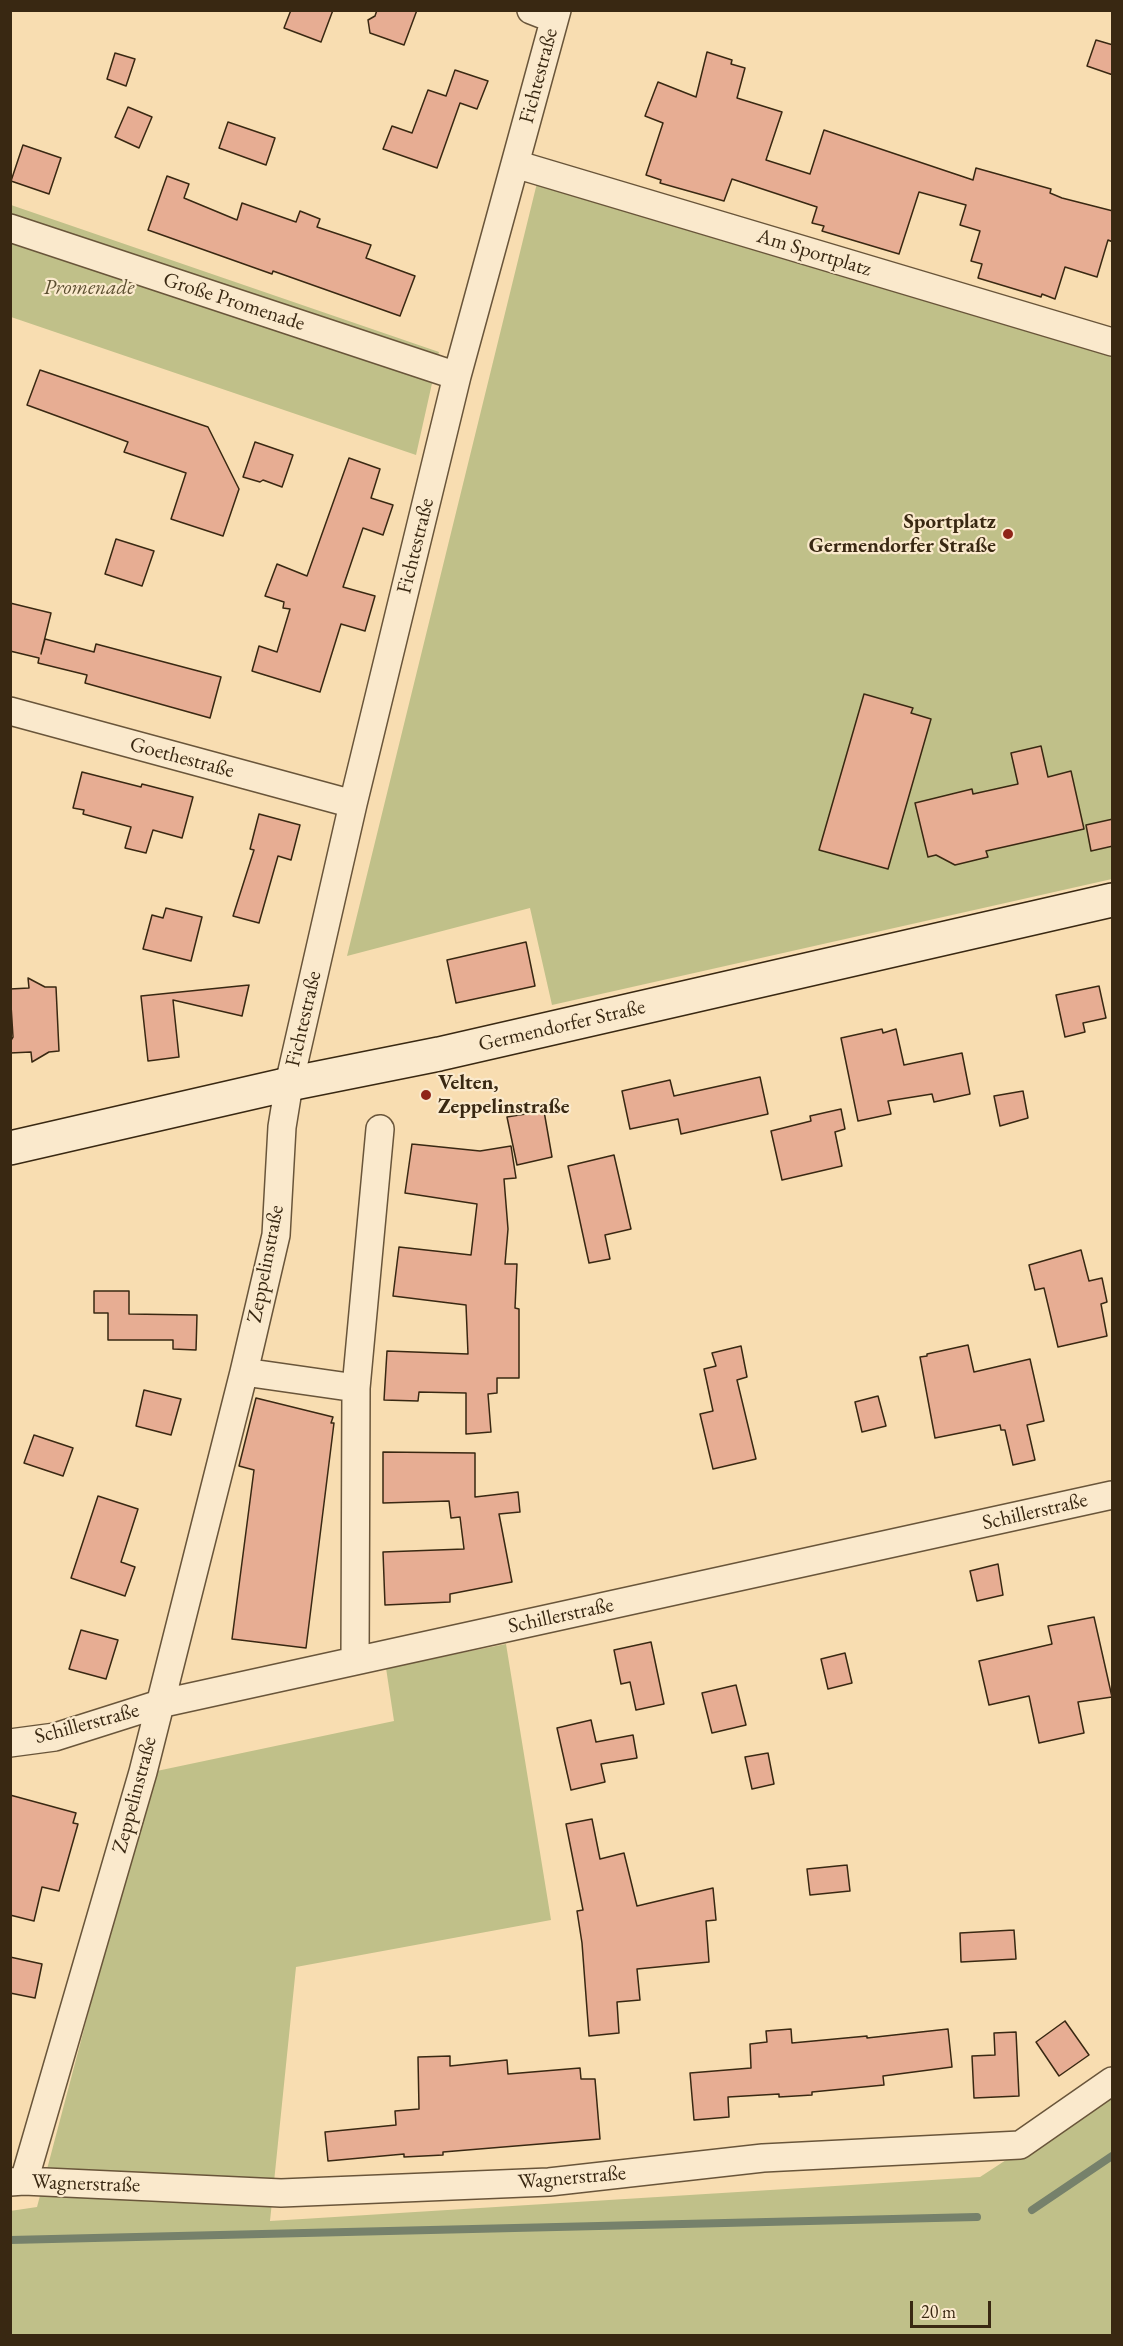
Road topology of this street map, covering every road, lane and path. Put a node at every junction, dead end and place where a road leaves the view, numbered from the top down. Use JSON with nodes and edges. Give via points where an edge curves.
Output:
{"nodes":[{"id":1,"x":547,"y":13,"type":"edge"},
{"id":2,"x":515,"y":164,"type":"junction"},
{"id":3,"x":10,"y":228,"type":"edge"},
{"id":4,"x":1113,"y":342,"type":"edge"},
{"id":5,"x":457,"y":376,"type":"junction"},
{"id":6,"x":10,"y":711,"type":"edge"},
{"id":7,"x":353,"y":804,"type":"junction"},
{"id":8,"x":1113,"y":900,"type":"edge"},
{"id":9,"x":289,"y":1084,"type":"junction"},
{"id":10,"x":380,"y":1129,"type":"dead end"},
{"id":11,"x":10,"y":1148,"type":"edge"},
{"id":12,"x":244,"y":1372,"type":"junction"},
{"id":13,"x":356,"y":1388,"type":"junction"},
{"id":14,"x":1113,"y":1495,"type":"edge"},
{"id":15,"x":355,"y":1661,"type":"junction"},
{"id":16,"x":159,"y":1704,"type":"junction"},
{"id":17,"x":10,"y":1743,"type":"edge"},
{"id":18,"x":1113,"y":2081,"type":"edge"},
{"id":19,"x":17,"y":2182,"type":"edge"}],
"edges":[{"from":1,"to":2,"type":"street","name":"Fichtestraße"},
{"from":2,"to":4,"type":"street","name":"Am Sportplatz"},
{"from":2,"to":5,"type":"street","name":"Fichtestraße"},
{"from":3,"to":5,"type":"street","name":"Große Promenade"},
{"from":5,"to":7,"type":"street","name":"Fichtestraße"},
{"from":6,"to":7,"type":"street","name":"Goethestraße"},
{"from":7,"to":9,"type":"street","name":"Fichtestraße"},
{"from":8,"to":9,"type":"main road","name":"Germendorfer Straße","via":[[450,1052]]},
{"from":9,"to":11,"type":"main road","name":"Germendorfer Straße"},
{"from":9,"to":12,"type":"street","name":"Zeppelinstraße","via":[[282,1127],[276,1235]]},
{"from":10,"to":13,"type":"street"},
{"from":12,"to":13,"type":"street"},
{"from":12,"to":16,"type":"street","name":"Zeppelinstraße"},
{"from":13,"to":15,"type":"street"},
{"from":14,"to":15,"type":"street","name":"Schillerstraße"},
{"from":15,"to":16,"type":"street","name":"Schillerstraße"},
{"from":16,"to":17,"type":"street","name":"Schillerstraße","via":[[55,1737]]},
{"from":16,"to":19,"type":"street","name":"Zeppelinstraße","via":[[143,1772]]},
{"from":18,"to":19,"type":"street","name":"Wagnerstraße","via":[[1020,2145],[763,2158],[549,2182],[281,2193]]}]}
